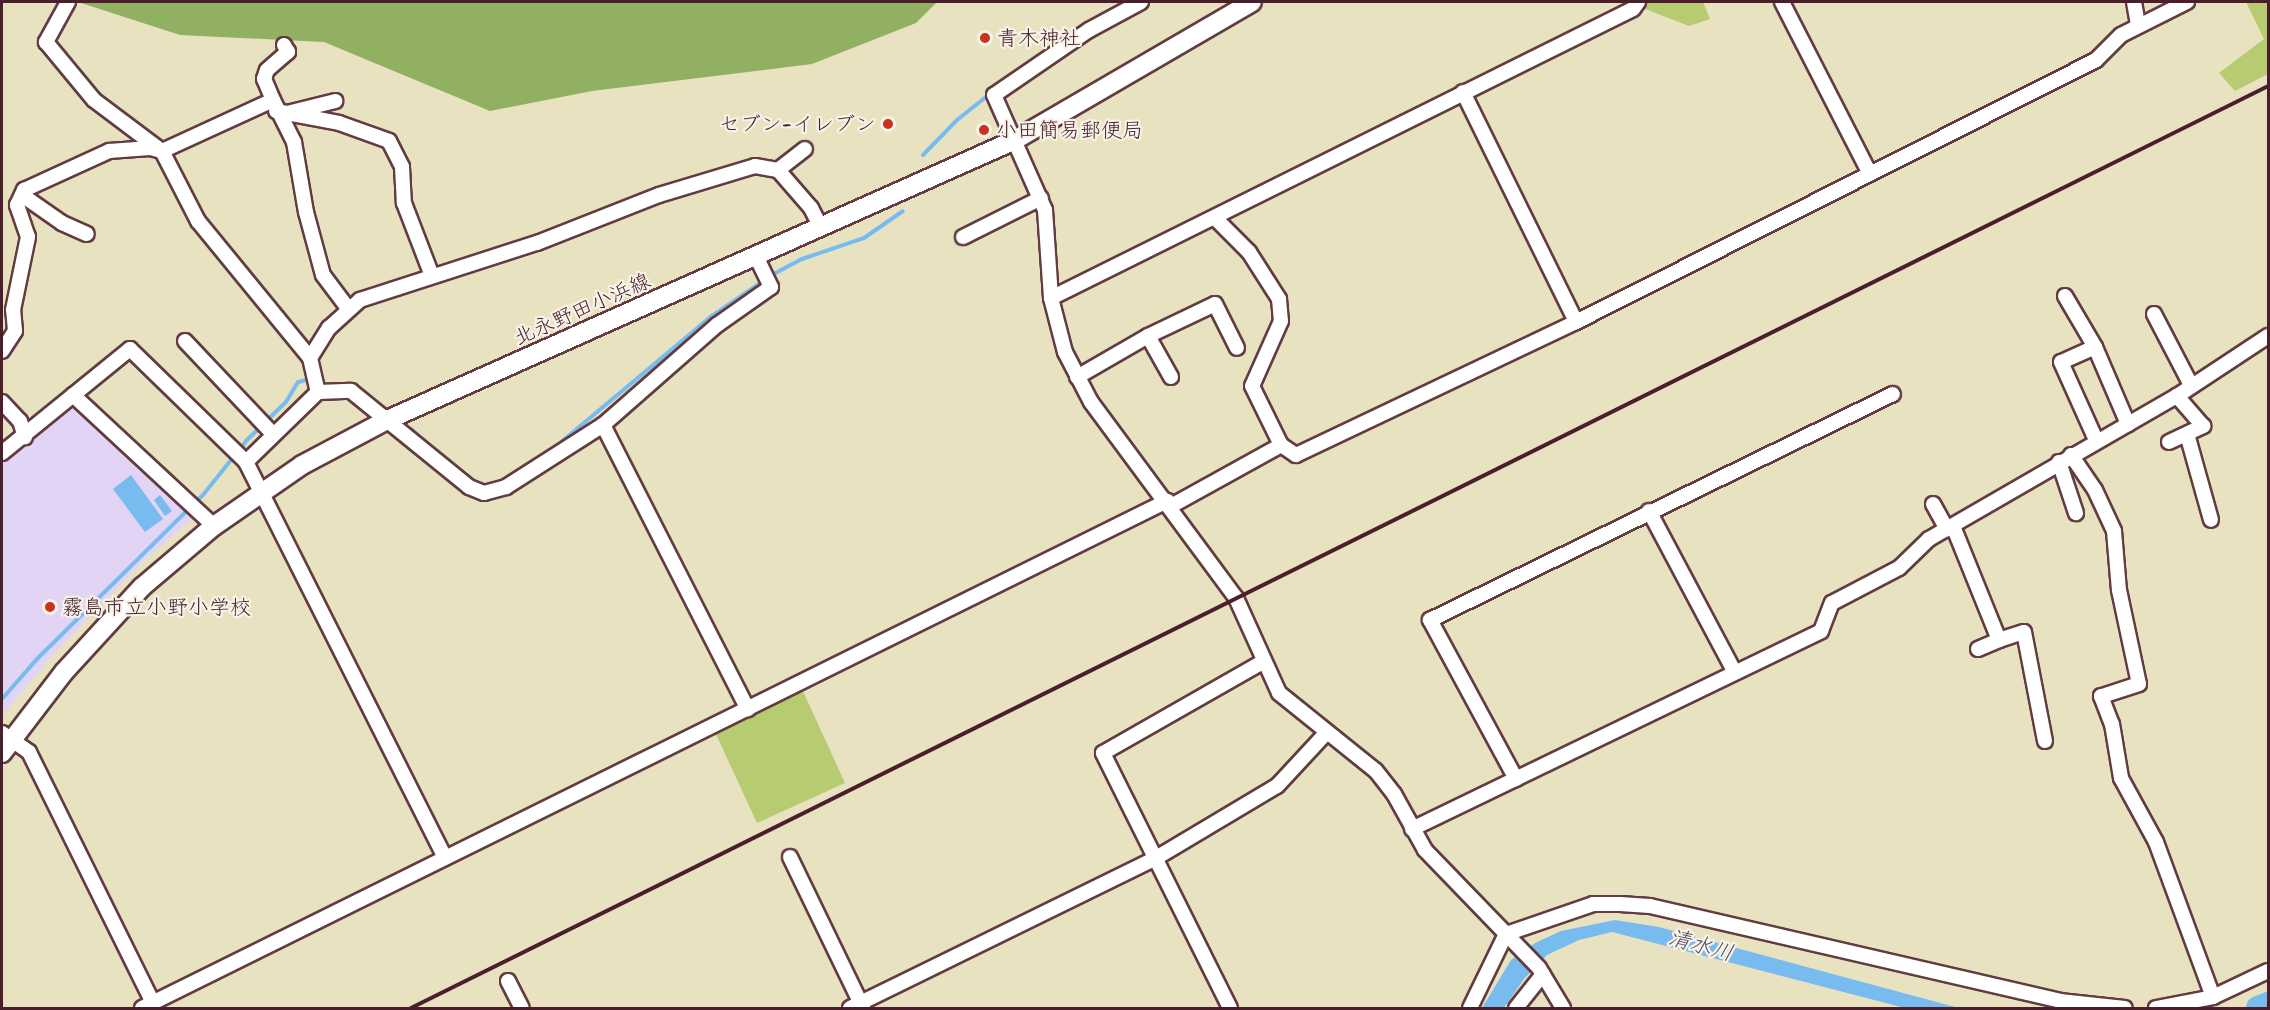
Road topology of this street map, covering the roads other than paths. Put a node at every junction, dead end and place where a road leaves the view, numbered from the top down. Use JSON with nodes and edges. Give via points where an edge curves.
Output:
{"nodes":[{"id":1,"x":68,"y":2,"type":"edge"},
{"id":2,"x":1141,"y":2,"type":"edge"},
{"id":3,"x":1252,"y":2,"type":"edge"},
{"id":4,"x":1638,"y":2,"type":"edge"},
{"id":5,"x":1782,"y":2,"type":"edge"},
{"id":6,"x":2134,"y":2,"type":"edge"},
{"id":7,"x":2187,"y":2,"type":"edge"},
{"id":8,"x":2138,"y":24,"type":"junction"},
{"id":9,"x":284,"y":45,"type":"dead end"},
{"id":10,"x":1463,"y":92,"type":"junction"},
{"id":11,"x":335,"y":101,"type":"dead end"},
{"id":12,"x":277,"y":109,"type":"junction"},
{"id":13,"x":1016,"y":140,"type":"junction"},
{"id":14,"x":805,"y":149,"type":"dead end"},
{"id":15,"x":162,"y":151,"type":"junction"},
{"id":16,"x":778,"y":171,"type":"junction"},
{"id":17,"x":1870,"y":174,"type":"junction"},
{"id":18,"x":22,"y":195,"type":"junction"},
{"id":19,"x":1041,"y":198,"type":"junction"},
{"id":20,"x":1215,"y":218,"type":"junction"},
{"id":21,"x":821,"y":228,"type":"junction"},
{"id":22,"x":87,"y":234,"type":"dead end"},
{"id":23,"x":963,"y":237,"type":"dead end"},
{"id":24,"x":760,"y":263,"type":"junction"},
{"id":25,"x":432,"y":276,"type":"junction"},
{"id":26,"x":2065,"y":296,"type":"dead end"},
{"id":27,"x":1051,"y":298,"type":"junction"},
{"id":28,"x":347,"y":307,"type":"junction"},
{"id":29,"x":2154,"y":314,"type":"dead end"},
{"id":30,"x":1576,"y":321,"type":"junction"},
{"id":31,"x":1148,"y":336,"type":"junction"},
{"id":32,"x":2268,"y":336,"type":"edge"},
{"id":33,"x":185,"y":341,"type":"dead end"},
{"id":34,"x":2094,"y":347,"type":"junction"},
{"id":35,"x":1237,"y":348,"type":"dead end"},
{"id":36,"x":2,"y":351,"type":"edge"},
{"id":37,"x":310,"y":360,"type":"junction"},
{"id":38,"x":1077,"y":377,"type":"junction"},
{"id":39,"x":1171,"y":377,"type":"dead end"},
{"id":40,"x":2191,"y":385,"type":"junction"},
{"id":41,"x":317,"y":387,"type":"junction"},
{"id":42,"x":1893,"y":394,"type":"dead end"},
{"id":43,"x":73,"y":395,"type":"junction"},
{"id":44,"x":2177,"y":396,"type":"junction"},
{"id":45,"x":2,"y":402,"type":"edge"},
{"id":46,"x":385,"y":421,"type":"junction"},
{"id":47,"x":2128,"y":424,"type":"junction"},
{"id":48,"x":603,"y":425,"type":"junction"},
{"id":49,"x":271,"y":432,"type":"junction"},
{"id":50,"x":2187,"y":434,"type":"junction"},
{"id":51,"x":25,"y":437,"type":"junction"},
{"id":52,"x":2096,"y":440,"type":"junction"},
{"id":53,"x":2169,"y":442,"type":"dead end"},
{"id":54,"x":1281,"y":445,"type":"junction"},
{"id":55,"x":2,"y":453,"type":"edge"},
{"id":56,"x":2065,"y":458,"type":"junction"},
{"id":57,"x":243,"y":460,"type":"junction"},
{"id":58,"x":261,"y":492,"type":"junction"},
{"id":59,"x":1169,"y":503,"type":"junction"},
{"id":60,"x":1933,"y":504,"type":"dead end"},
{"id":61,"x":1649,"y":510,"type":"junction"},
{"id":62,"x":2076,"y":513,"type":"dead end"},
{"id":63,"x":2211,"y":520,"type":"dead end"},
{"id":64,"x":214,"y":526,"type":"junction"},
{"id":65,"x":1950,"y":527,"type":"junction"},
{"id":66,"x":1999,"y":640,"type":"junction"},
{"id":67,"x":1978,"y":649,"type":"dead end"},
{"id":68,"x":1264,"y":661,"type":"junction"},
{"id":69,"x":1734,"y":671,"type":"junction"},
{"id":70,"x":748,"y":709,"type":"junction"},
{"id":71,"x":1326,"y":734,"type":"junction"},
{"id":72,"x":2045,"y":741,"type":"dead end"},
{"id":73,"x":5,"y":742,"type":"edge"},
{"id":74,"x":1516,"y":778,"type":"junction"},
{"id":75,"x":1412,"y":828,"type":"junction"},
{"id":76,"x":790,"y":857,"type":"dead end"},
{"id":77,"x":445,"y":858,"type":"junction"},
{"id":78,"x":1156,"y":858,"type":"junction"},
{"id":79,"x":1510,"y":938,"type":"junction"},
{"id":80,"x":1541,"y":971,"type":"junction"},
{"id":81,"x":2268,"y":971,"type":"edge"},
{"id":82,"x":508,"y":981,"type":"dead end"},
{"id":83,"x":2214,"y":997,"type":"junction"},
{"id":84,"x":147,"y":1006,"type":"edge"},
{"id":85,"x":858,"y":1007,"type":"edge"},
{"id":86,"x":522,"y":1008,"type":"edge"},
{"id":87,"x":1230,"y":1008,"type":"edge"},
{"id":88,"x":1470,"y":1008,"type":"edge"},
{"id":89,"x":1516,"y":1008,"type":"edge"},
{"id":90,"x":1563,"y":1008,"type":"edge"},
{"id":91,"x":2126,"y":1008,"type":"edge"},
{"id":92,"x":2156,"y":1008,"type":"edge"}],
"edges":[{"from":1,"to":15,"type":"street","via":[[46,42],[94,100]]},
{"from":2,"to":13,"type":"street","via":[[1089,30],[994,95]]},
{"from":3,"to":13,"type":"main road","name":"北永野田小浜線"},
{"from":4,"to":10,"type":"street","via":[[1634,9]]},
{"from":5,"to":17,"type":"street"},
{"from":6,"to":8,"type":"street"},
{"from":7,"to":8,"type":"street"},
{"from":8,"to":17,"type":"street","via":[[2121,34],[2096,60]]},
{"from":9,"to":12,"type":"street","via":[[288,52],[267,70],[264,79]]},
{"from":10,"to":20,"type":"street"},
{"from":10,"to":30,"type":"street"},
{"from":11,"to":12,"type":"street"},
{"from":12,"to":15,"type":"street"},
{"from":12,"to":25,"type":"street","via":[[339,123],[389,141],[402,167],[404,203]]},
{"from":12,"to":28,"type":"street","via":[[294,142],[306,212],[323,275]]},
{"from":13,"to":19,"type":"street"},
{"from":13,"to":21,"type":"main road","name":"北永野田小浜線"},
{"from":14,"to":16,"type":"street"},
{"from":15,"to":18,"type":"street","via":[[109,151],[24,190]]},
{"from":15,"to":37,"type":"street","via":[[198,222]]},
{"from":16,"to":21,"type":"street","via":[[812,208]]},
{"from":16,"to":25,"type":"street","via":[[755,166],[704,180],[537,243]]},
{"from":17,"to":30,"type":"street"},
{"from":18,"to":22,"type":"street","via":[[62,223]]},
{"from":18,"to":36,"type":"street","via":[[17,205],[28,237],[13,310],[15,331]]},
{"from":19,"to":23,"type":"street"},
{"from":19,"to":27,"type":"street","via":[[1048,235]]},
{"from":20,"to":27,"type":"street"},
{"from":20,"to":54,"type":"street","via":[[1249,252],[1279,299],[1281,321],[1252,386]]},
{"from":21,"to":24,"type":"main road","name":"北永野田小浜線"},
{"from":24,"to":46,"type":"main road","name":"北永野田小浜線"},
{"from":24,"to":48,"type":"street","via":[[771,286],[717,325]]},
{"from":25,"to":28,"type":"street"},
{"from":26,"to":34,"type":"street"},
{"from":27,"to":38,"type":"street","via":[[1060,337]]},
{"from":28,"to":37,"type":"street","via":[[312,350]]},
{"from":29,"to":40,"type":"street"},
{"from":30,"to":54,"type":"street","via":[[1296,455]]},
{"from":31,"to":35,"type":"street","via":[[1215,304]]},
{"from":31,"to":38,"type":"street"},
{"from":31,"to":39,"type":"street"},
{"from":32,"to":40,"type":"street"},
{"from":33,"to":49,"type":"street"},
{"from":34,"to":47,"type":"street"},
{"from":34,"to":52,"type":"street","via":[[2061,362]]},
{"from":37,"to":41,"type":"street"},
{"from":38,"to":59,"type":"street","via":[[1091,402]]},
{"from":40,"to":44,"type":"street"},
{"from":41,"to":46,"type":"street","via":[[351,391]]},
{"from":41,"to":49,"type":"street"},
{"from":42,"to":61,"type":"street"},
{"from":43,"to":51,"type":"street"},
{"from":43,"to":57,"type":"street","via":[[130,349]]},
{"from":43,"to":64,"type":"street"},
{"from":44,"to":47,"type":"street"},
{"from":44,"to":50,"type":"street","via":[[2203,426]]},
{"from":45,"to":51,"type":"street","via":[[20,421]]},
{"from":46,"to":48,"type":"street","via":[[469,487],[484,493],[514,483]]},
{"from":46,"to":58,"type":"main road","name":"北永野田小浜線"},
{"from":47,"to":52,"type":"street"},
{"from":48,"to":70,"type":"street"},
{"from":49,"to":57,"type":"street"},
{"from":50,"to":53,"type":"street"},
{"from":50,"to":63,"type":"street"},
{"from":51,"to":55,"type":"street"},
{"from":52,"to":56,"type":"street"},
{"from":54,"to":59,"type":"street"},
{"from":56,"to":62,"type":"street"},
{"from":56,"to":65,"type":"street"},
{"from":56,"to":83,"type":"street","via":[[2096,490],[2114,531],[2119,590],[2139,684],[2102,696],[2112,724],[2121,778],[2156,842]]},
{"from":57,"to":58,"type":"street"},
{"from":58,"to":64,"type":"main road","name":"北永野田小浜線"},
{"from":58,"to":77,"type":"street"},
{"from":59,"to":68,"type":"street","via":[[1236,598]]},
{"from":59,"to":70,"type":"street"},
{"from":60,"to":65,"type":"street"},
{"from":61,"to":69,"type":"street"},
{"from":61,"to":74,"type":"street","via":[[1430,620]]},
{"from":64,"to":73,"type":"main road","name":"北永野田小浜線","via":[[142,586]]},
{"from":65,"to":66,"type":"street"},
{"from":65,"to":69,"type":"street","via":[[1929,539],[1899,568],[1832,603],[1821,631]]},
{"from":66,"to":67,"type":"street"},
{"from":66,"to":72,"type":"street","via":[[2024,632]]},
{"from":68,"to":71,"type":"street","via":[[1279,693]]},
{"from":68,"to":78,"type":"street","via":[[1103,753]]},
{"from":69,"to":74,"type":"street"},
{"from":70,"to":77,"type":"street"},
{"from":71,"to":75,"type":"street","via":[[1376,771]]},
{"from":71,"to":78,"type":"street","via":[[1277,786]]},
{"from":73,"to":84,"type":"street","via":[[29,752]]},
{"from":74,"to":75,"type":"street"},
{"from":75,"to":79,"type":"street","via":[[1439,867]]},
{"from":76,"to":85,"type":"street"},
{"from":77,"to":84,"type":"street"},
{"from":78,"to":85,"type":"street"},
{"from":78,"to":87,"type":"street"},
{"from":79,"to":80,"type":"street"},
{"from":79,"to":88,"type":"street"},
{"from":79,"to":91,"type":"street","via":[[1593,904],[1650,906],[2060,1001]]},
{"from":80,"to":89,"type":"street"},
{"from":80,"to":90,"type":"street"},
{"from":81,"to":83,"type":"street"},
{"from":82,"to":86,"type":"street"},
{"from":83,"to":92,"type":"street"}]}
